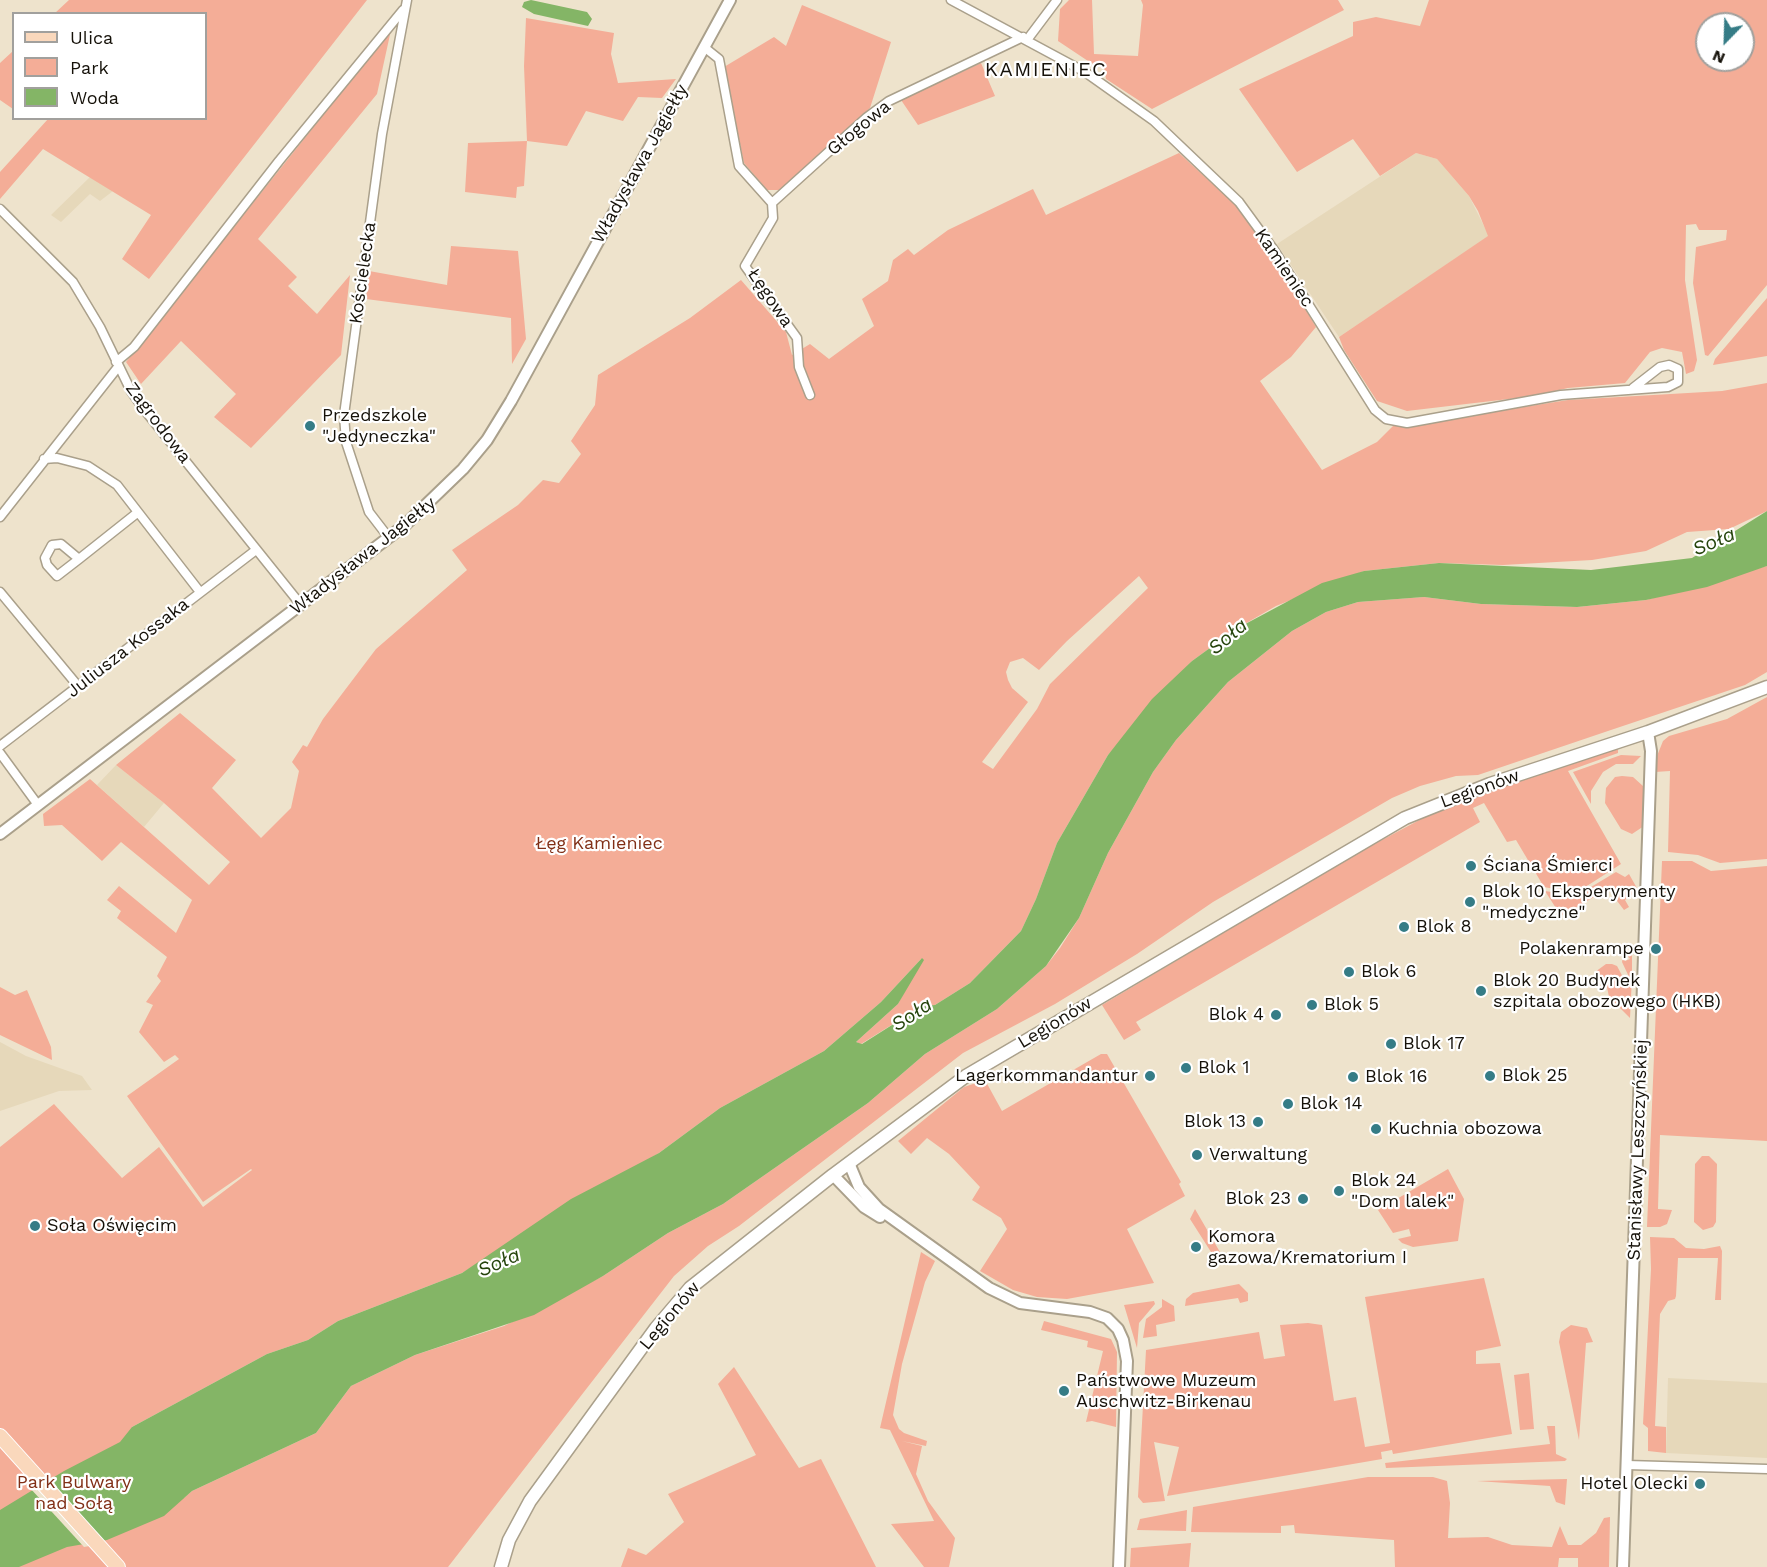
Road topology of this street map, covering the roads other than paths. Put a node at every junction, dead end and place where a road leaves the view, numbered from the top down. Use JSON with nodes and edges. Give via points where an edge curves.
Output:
{"nodes":[{"id":1,"x":730,"y":0,"type":"edge"},
{"id":2,"x":951,"y":0,"type":"edge"},
{"id":3,"x":1057,"y":0,"type":"edge"},
{"id":4,"x":406,"y":4,"type":"edge"},
{"id":5,"x":1025,"y":39,"type":"junction"},
{"id":6,"x":704,"y":47,"type":"junction"},
{"id":7,"x":772,"y":203,"type":"junction"},
{"id":8,"x":0,"y":209,"type":"edge"},
{"id":9,"x":118,"y":365,"type":"junction"},
{"id":10,"x":1633,"y":388,"type":"junction"},
{"id":11,"x":810,"y":395,"type":"dead end"},
{"id":12,"x":44,"y":459,"type":"junction"},
{"id":13,"x":137,"y":513,"type":"junction"},
{"id":14,"x":0,"y":517,"type":"edge"},
{"id":15,"x":389,"y":538,"type":"junction"},
{"id":16,"x":256,"y":550,"type":"junction"},
{"id":17,"x":79,"y":559,"type":"dead end"},
{"id":18,"x":0,"y":592,"type":"edge"},
{"id":19,"x":200,"y":592,"type":"junction"},
{"id":20,"x":301,"y":605,"type":"junction"},
{"id":21,"x":78,"y":686,"type":"junction"},
{"id":22,"x":1767,"y":687,"type":"edge"},
{"id":23,"x":1647,"y":732,"type":"junction"},
{"id":24,"x":0,"y":746,"type":"edge"},
{"id":25,"x":0,"y":753,"type":"edge"},
{"id":26,"x":38,"y":805,"type":"junction"},
{"id":27,"x":0,"y":834,"type":"edge"},
{"id":28,"x":849,"y":1163,"type":"junction"},
{"id":29,"x":833,"y":1175,"type":"junction"},
{"id":30,"x":921,"y":1241,"type":"junction"},
{"id":31,"x":0,"y":1436,"type":"edge"},
{"id":32,"x":1627,"y":1465,"type":"junction"},
{"id":33,"x":1767,"y":1469,"type":"edge"},
{"id":34,"x":118,"y":1567,"type":"edge"},
{"id":35,"x":501,"y":1567,"type":"edge"},
{"id":36,"x":1119,"y":1567,"type":"edge"},
{"id":37,"x":1623,"y":1567,"type":"edge"}],
"edges":[{"from":1,"to":6,"type":"street","name":"Władysława Jagiełły"},
{"from":2,"to":5,"type":"street","name":"Kamieniec"},
{"from":3,"to":5,"type":"street"},
{"from":4,"to":9,"type":"street"},
{"from":4,"to":15,"type":"street","name":"Kościelecka","via":[[382,134],[344,415],[346,442],[369,512]]},
{"from":5,"to":7,"type":"street","name":"Głogowa","via":[[889,101]]},
{"from":5,"to":10,"type":"street","name":"Kamieniec","via":[[1085,72],[1154,121],[1239,202],[1274,250],[1375,410],[1386,419],[1407,423],[1561,395]]},
{"from":6,"to":7,"type":"street","via":[[719,59],[739,166]]},
{"from":6,"to":15,"type":"street","name":"Władysława Jagiełły","via":[[495,428],[440,494]]},
{"from":7,"to":11,"type":"street","name":"Łęgowa","via":[[773,218],[745,266],[797,338],[800,367]]},
{"from":8,"to":9,"type":"street","name":"Zagrodowa","via":[[74,282]]},
{"from":9,"to":12,"type":"street"},
{"from":9,"to":16,"type":"street","name":"Zagrodowa","via":[[143,408]]},
{"from":10,"to":10,"type":"street","name":"Kamieniec","via":[[1675,385],[1680,378],[1678,369],[1660,367]]},
{"from":12,"to":13,"type":"street","via":[[57,458],[88,466],[117,484]]},
{"from":12,"to":14,"type":"street"},
{"from":13,"to":17,"type":"street"},
{"from":13,"to":19,"type":"street"},
{"from":15,"to":20,"type":"street","name":"Władysława Jagiełły"},
{"from":16,"to":19,"type":"street","name":"Juliusza Kossaka"},
{"from":16,"to":20,"type":"street","name":"Zagrodowa"},
{"from":18,"to":21,"type":"street"},
{"from":19,"to":21,"type":"street","name":"Juliusza Kossaka"},
{"from":20,"to":26,"type":"street","name":"Władysława Jagiełły"},
{"from":21,"to":24,"type":"street","name":"Juliusza Kossaka"},
{"from":22,"to":23,"type":"main road","name":"Legionów"},
{"from":23,"to":28,"type":"main road","name":"Legionów","via":[[1481,787],[1376,834],[966,1076]]},
{"from":23,"to":32,"type":"street","name":"Stanisławy Leszczyńskiej","via":[[1651,751]]},
{"from":25,"to":26,"type":"street"},
{"from":26,"to":27,"type":"street","name":"Władysława Jagiełły"},
{"from":28,"to":29,"type":"main road","name":"Legionów"},
{"from":28,"to":30,"type":"street","via":[[866,1197]]},
{"from":29,"to":30,"type":"street","via":[[864,1207]]},
{"from":29,"to":35,"type":"main road","name":"Legionów","via":[[683,1296],[530,1501],[509,1540]]},
{"from":30,"to":36,"type":"street","via":[[1011,1299],[1090,1312],[1107,1318],[1118,1329],[1126,1361]]},
{"from":31,"to":34,"type":"main road"},
{"from":32,"to":33,"type":"street"},
{"from":32,"to":37,"type":"street","name":"Stanisławy Leszczyńskiej"}]}
